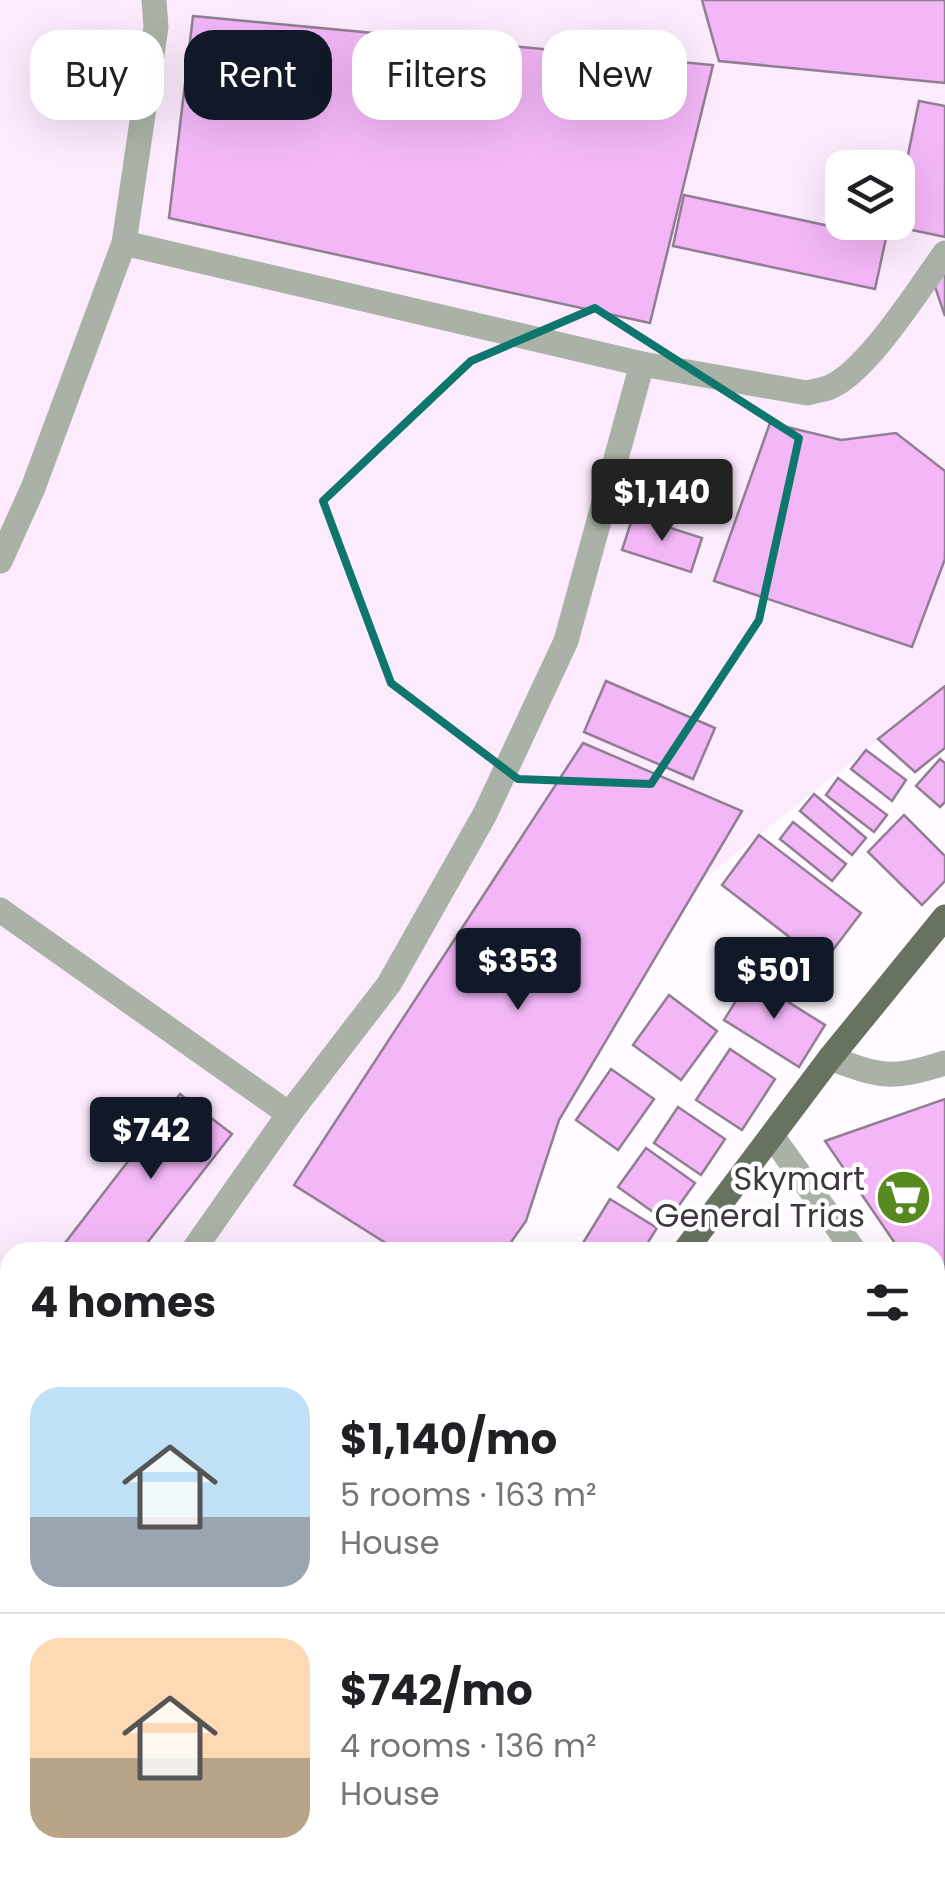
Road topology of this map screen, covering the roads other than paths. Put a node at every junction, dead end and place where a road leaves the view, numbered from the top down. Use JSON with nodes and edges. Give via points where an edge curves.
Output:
{"nodes":[{"id":1,"x":154,"y":0,"type":"edge"},
{"id":2,"x":124,"y":244,"type":"junction"},
{"id":3,"x":945,"y":253,"type":"edge"},
{"id":4,"x":642,"y":364,"type":"junction"},
{"id":5,"x":0,"y":561,"type":"edge"},
{"id":6,"x":0,"y":910,"type":"edge"},
{"id":7,"x":945,"y":917,"type":"edge"},
{"id":8,"x":830,"y":1058,"type":"junction"},
{"id":9,"x":945,"y":1062,"type":"edge"},
{"id":10,"x":290,"y":1114,"type":"junction"},
{"id":11,"x":772,"y":1136,"type":"junction"},
{"id":12,"x":199,"y":1242,"type":"edge"},
{"id":13,"x":692,"y":1242,"type":"edge"},
{"id":14,"x":848,"y":1242,"type":"edge"}],
"edges":[{"from":1,"to":2,"type":"street","via":[[156,28]]},
{"from":2,"to":4,"type":"street"},
{"from":2,"to":5,"type":"street"},
{"from":3,"to":4,"type":"street","via":[[884,337],[833,386],[806,393]]},
{"from":4,"to":10,"type":"street","via":[[566,641],[486,814],[389,984]]},
{"from":6,"to":10,"type":"street"},
{"from":7,"to":8,"type":"main road"},
{"from":8,"to":9,"type":"street","via":[[896,1076]]},
{"from":8,"to":11,"type":"main road"},
{"from":10,"to":12,"type":"street"},
{"from":11,"to":13,"type":"main road"},
{"from":11,"to":14,"type":"street"}]}
